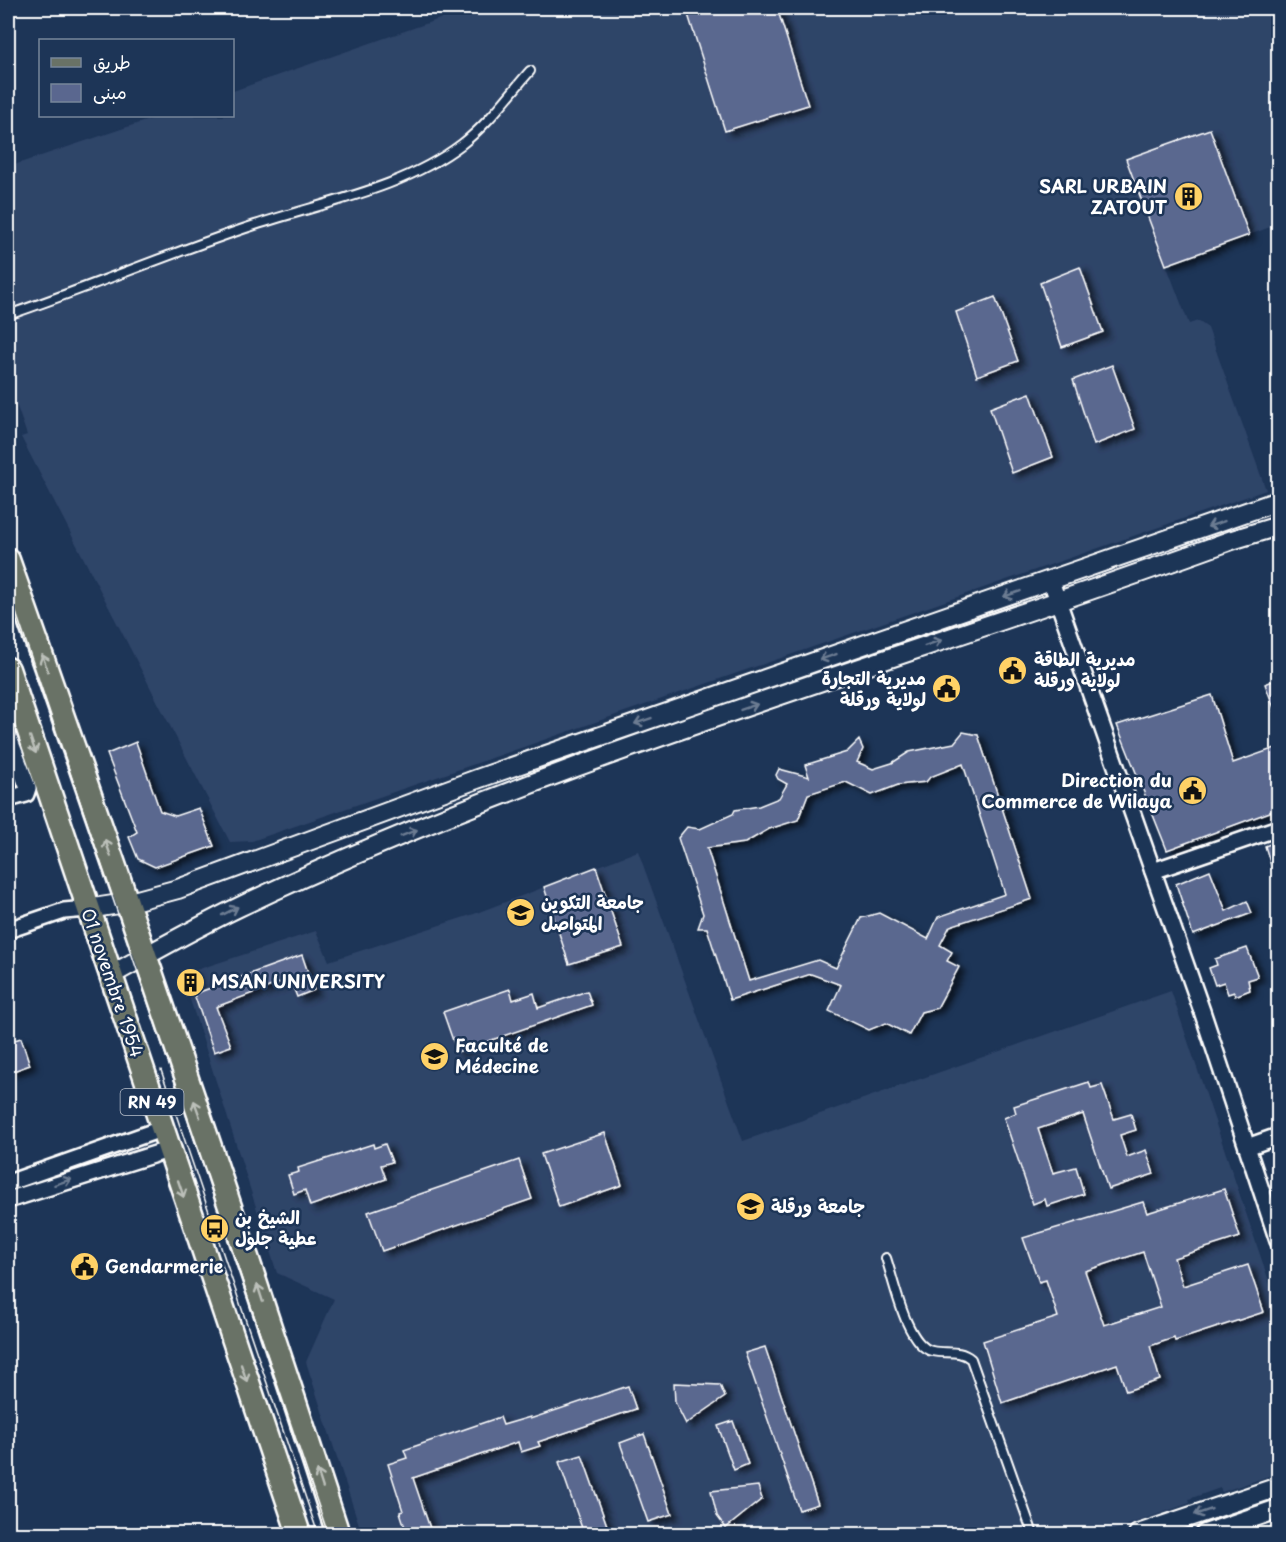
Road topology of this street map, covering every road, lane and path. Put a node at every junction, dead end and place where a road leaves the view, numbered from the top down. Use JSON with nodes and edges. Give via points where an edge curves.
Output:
{"nodes":[{"id":1,"x":530,"y":71,"type":"dead end"},
{"id":2,"x":8,"y":315,"type":"edge"},
{"id":3,"x":1276,"y":506,"type":"edge"},
{"id":4,"x":1273,"y":530,"type":"edge"},
{"id":5,"x":8,"y":560,"type":"edge"},
{"id":6,"x":1051,"y":581,"type":"junction"},
{"id":7,"x":1057,"y":601,"type":"junction"},
{"id":8,"x":8,"y":669,"type":"edge"},
{"id":9,"x":711,"y":698,"type":"junction"},
{"id":10,"x":12,"y":699,"type":"edge"},
{"id":11,"x":718,"y":718,"type":"junction"},
{"id":12,"x":8,"y":735,"type":"edge"},
{"id":13,"x":576,"y":745,"type":"junction"},
{"id":14,"x":583,"y":765,"type":"junction"},
{"id":15,"x":8,"y":799,"type":"edge"},
{"id":16,"x":1278,"y":828,"type":"edge"},
{"id":17,"x":1153,"y":871,"type":"junction"},
{"id":18,"x":126,"y":903,"type":"junction"},
{"id":19,"x":87,"y":909,"type":"junction"},
{"id":20,"x":8,"y":930,"type":"edge"},
{"id":21,"x":144,"y":958,"type":"junction"},
{"id":22,"x":111,"y":975,"type":"junction"},
{"id":23,"x":1278,"y":1136,"type":"edge"},
{"id":24,"x":164,"y":1139,"type":"junction"},
{"id":25,"x":1247,"y":1147,"type":"junction"},
{"id":26,"x":8,"y":1183,"type":"edge"},
{"id":27,"x":8,"y":1200,"type":"edge"},
{"id":28,"x":1278,"y":1240,"type":"edge"},
{"id":29,"x":886,"y":1258,"type":"dead end"},
{"id":30,"x":1278,"y":1487,"type":"edge"},
{"id":31,"x":1229,"y":1504,"type":"junction"},
{"id":32,"x":1278,"y":1509,"type":"edge"},
{"id":33,"x":1236,"y":1524,"type":"junction"},
{"id":34,"x":299,"y":1534,"type":"edge"},
{"id":35,"x":338,"y":1534,"type":"edge"},
{"id":36,"x":1033,"y":1534,"type":"edge"},
{"id":37,"x":1139,"y":1534,"type":"edge"},
{"id":38,"x":1205,"y":1534,"type":"edge"}],
"edges":[{"from":1,"to":2,"type":"lane","via":[[462,144],[407,176],[253,226]]},
{"from":3,"to":6,"type":"street","one_way":true},
{"from":4,"to":7,"type":"street"},
{"from":18,"to":5,"type":"main road","number":"RN 49","one_way":true},
{"from":6,"to":7,"type":"street"},
{"from":6,"to":9,"type":"street","one_way":true},
{"from":11,"to":7,"type":"street","one_way":true},
{"from":7,"to":17,"type":"street"},
{"from":8,"to":10,"type":"main road","name":"01 novembre 1954","number":"RN 49"},
{"from":9,"to":11,"type":"street"},
{"from":9,"to":13,"type":"street","one_way":true},
{"from":10,"to":19,"type":"main road","name":"01 novembre 1954","number":"RN 49","one_way":true},
{"from":11,"to":14,"type":"street"},
{"from":12,"to":15,"type":"street","via":[[28,788],[26,794]]},
{"from":13,"to":14,"type":"street"},
{"from":13,"to":18,"type":"street","via":[[279,854]]},
{"from":21,"to":14,"type":"street","one_way":true,"via":[[237,907],[340,861]]},
{"from":16,"to":17,"type":"street"},
{"from":17,"to":25,"type":"street"},
{"from":18,"to":19,"type":"street"},
{"from":18,"to":21,"type":"main road","number":"RN 49"},
{"from":19,"to":20,"type":"street","via":[[64,911]]},
{"from":19,"to":22,"type":"main road","name":"01 novembre 1954","number":"RN 49"},
{"from":21,"to":22,"type":"street"},
{"from":35,"to":21,"type":"main road","number":"RN 49","one_way":true,"via":[[226,1191]]},
{"from":22,"to":24,"type":"main road","name":"01 novembre 1954","number":"RN 49"},
{"from":23,"to":25,"type":"street"},
{"from":24,"to":26,"type":"street","via":[[140,1138]]},
{"from":27,"to":24,"type":"street","one_way":true},
{"from":24,"to":34,"type":"main road","name":"01 novembre 1954","number":"RN 49","one_way":true},
{"from":25,"to":28,"type":"street"},
{"from":29,"to":36,"type":"lane","via":[[912,1336],[931,1351],[964,1354],[971,1359]]},
{"from":30,"to":31,"type":"street"},
{"from":31,"to":33,"type":"street"},
{"from":31,"to":37,"type":"street","one_way":true},
{"from":32,"to":33,"type":"street"},
{"from":33,"to":38,"type":"street"}]}
